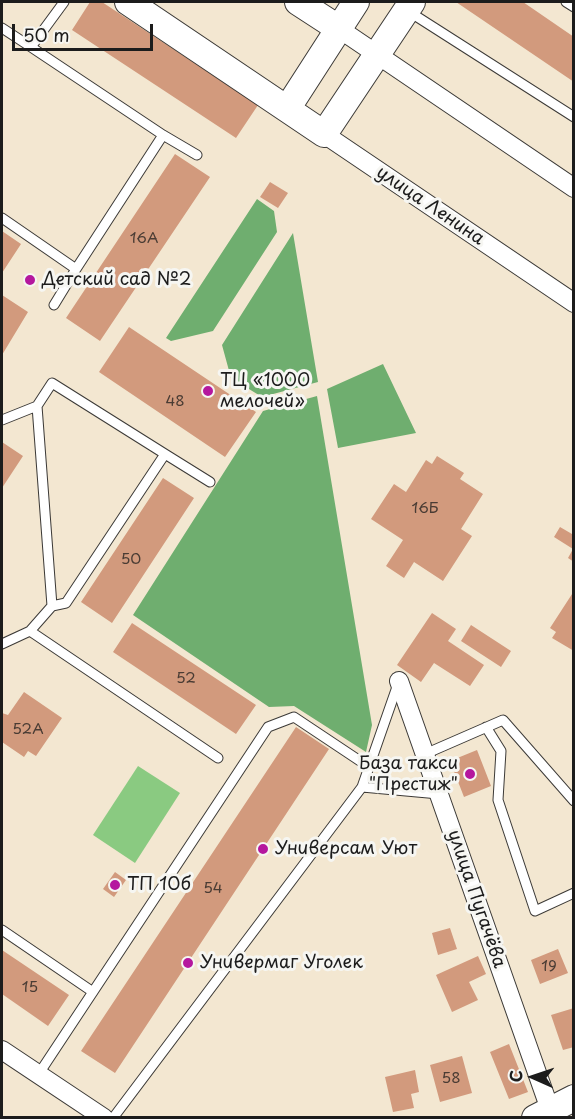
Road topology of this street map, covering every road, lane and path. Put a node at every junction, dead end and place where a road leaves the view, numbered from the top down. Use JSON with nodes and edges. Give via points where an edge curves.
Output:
{"nodes":[{"id":1,"x":64,"y":2,"type":"edge"},
{"id":2,"x":128,"y":2,"type":"edge"},
{"id":3,"x":298,"y":2,"type":"edge"},
{"id":4,"x":356,"y":2,"type":"edge"},
{"id":5,"x":566,"y":2,"type":"edge"},
{"id":6,"x":409,"y":6,"type":"edge"},
{"id":7,"x":573,"y":6,"type":"edge"},
{"id":8,"x":2,"y":28,"type":"edge"},
{"id":9,"x":338,"y":28,"type":"junction"},
{"id":10,"x":31,"y":47,"type":"junction"},
{"id":11,"x":376,"y":54,"type":"junction"},
{"id":12,"x":286,"y":109,"type":"junction"},
{"id":13,"x":572,"y":114,"type":"edge"},
{"id":14,"x":324,"y":134,"type":"junction"},
{"id":15,"x":163,"y":135,"type":"junction"},
{"id":16,"x":197,"y":155,"type":"dead end"},
{"id":17,"x":573,"y":188,"type":"edge"},
{"id":18,"x":2,"y":218,"type":"edge"},
{"id":19,"x":75,"y":269,"type":"junction"},
{"id":20,"x":573,"y":303,"type":"edge"},
{"id":21,"x":54,"y":305,"type":"dead end"},
{"id":22,"x":38,"y":406,"type":"junction"},
{"id":23,"x":2,"y":420,"type":"edge"},
{"id":24,"x":165,"y":454,"type":"junction"},
{"id":25,"x":210,"y":482,"type":"dead end"},
{"id":26,"x":51,"y":606,"type":"junction"},
{"id":27,"x":30,"y":631,"type":"junction"},
{"id":28,"x":2,"y":644,"type":"edge"},
{"id":29,"x":399,"y":681,"type":"joint"},
{"id":30,"x":486,"y":727,"type":"junction"},
{"id":31,"x":425,"y":754,"type":"junction"},
{"id":32,"x":218,"y":758,"type":"dead end"},
{"id":33,"x":369,"y":767,"type":"junction"},
{"id":34,"x":362,"y":787,"type":"junction"},
{"id":35,"x":439,"y":794,"type":"junction"},
{"id":36,"x":573,"y":801,"type":"edge"},
{"id":37,"x":573,"y":892,"type":"edge"},
{"id":38,"x":2,"y":930,"type":"edge"},
{"id":39,"x":93,"y":992,"type":"junction"},
{"id":40,"x":2,"y":1050,"type":"edge"},
{"id":41,"x":38,"y":1075,"type":"junction"},
{"id":42,"x":573,"y":1098,"type":"edge"},
{"id":43,"x":546,"y":1114,"type":"edge"},
{"id":44,"x":104,"y":1118,"type":"edge"},
{"id":45,"x":113,"y":1118,"type":"edge"}],
"edges":[{"from":1,"to":10,"type":"lane"},
{"from":2,"to":12,"type":"street","name":"улица Ленина"},
{"from":3,"to":9,"type":"street"},
{"from":4,"to":9,"type":"street"},
{"from":5,"to":7,"type":"lane"},
{"from":6,"to":11,"type":"street"},
{"from":6,"to":13,"type":"lane"},
{"from":8,"to":10,"type":"lane"},
{"from":9,"to":11,"type":"street"},
{"from":9,"to":12,"type":"street"},
{"from":10,"to":15,"type":"lane"},
{"from":11,"to":14,"type":"street"},
{"from":11,"to":17,"type":"street"},
{"from":12,"to":14,"type":"street","name":"улица Ленина"},
{"from":14,"to":20,"type":"street","name":"улица Ленина"},
{"from":15,"to":16,"type":"lane"},
{"from":15,"to":19,"type":"lane"},
{"from":18,"to":19,"type":"lane"},
{"from":19,"to":21,"type":"lane"},
{"from":22,"to":23,"type":"lane"},
{"from":22,"to":24,"type":"lane","via":[[52,383]]},
{"from":22,"to":26,"type":"lane"},
{"from":24,"to":25,"type":"lane"},
{"from":24,"to":26,"type":"lane","via":[[66,603]]},
{"from":26,"to":27,"type":"lane"},
{"from":27,"to":28,"type":"lane"},
{"from":27,"to":32,"type":"lane"},
{"from":29,"to":31,"type":"street","name":"улица Пугачёва"},
{"from":29,"to":33,"type":"lane"},
{"from":30,"to":31,"type":"lane"},
{"from":30,"to":36,"type":"lane","via":[[503,720]]},
{"from":30,"to":37,"type":"lane","via":[[501,751],[498,800],[534,911]]},
{"from":31,"to":35,"type":"street","name":"улица Пугачёва"},
{"from":33,"to":34,"type":"lane"},
{"from":33,"to":39,"type":"lane","via":[[294,717],[268,727]]},
{"from":34,"to":35,"type":"lane"},
{"from":34,"to":45,"type":"lane"},
{"from":35,"to":43,"type":"street","name":"улица Пугачёва"},
{"from":38,"to":39,"type":"lane"},
{"from":39,"to":41,"type":"lane"},
{"from":40,"to":41,"type":"street"},
{"from":41,"to":44,"type":"street"},
{"from":42,"to":43,"type":"street"}]}
